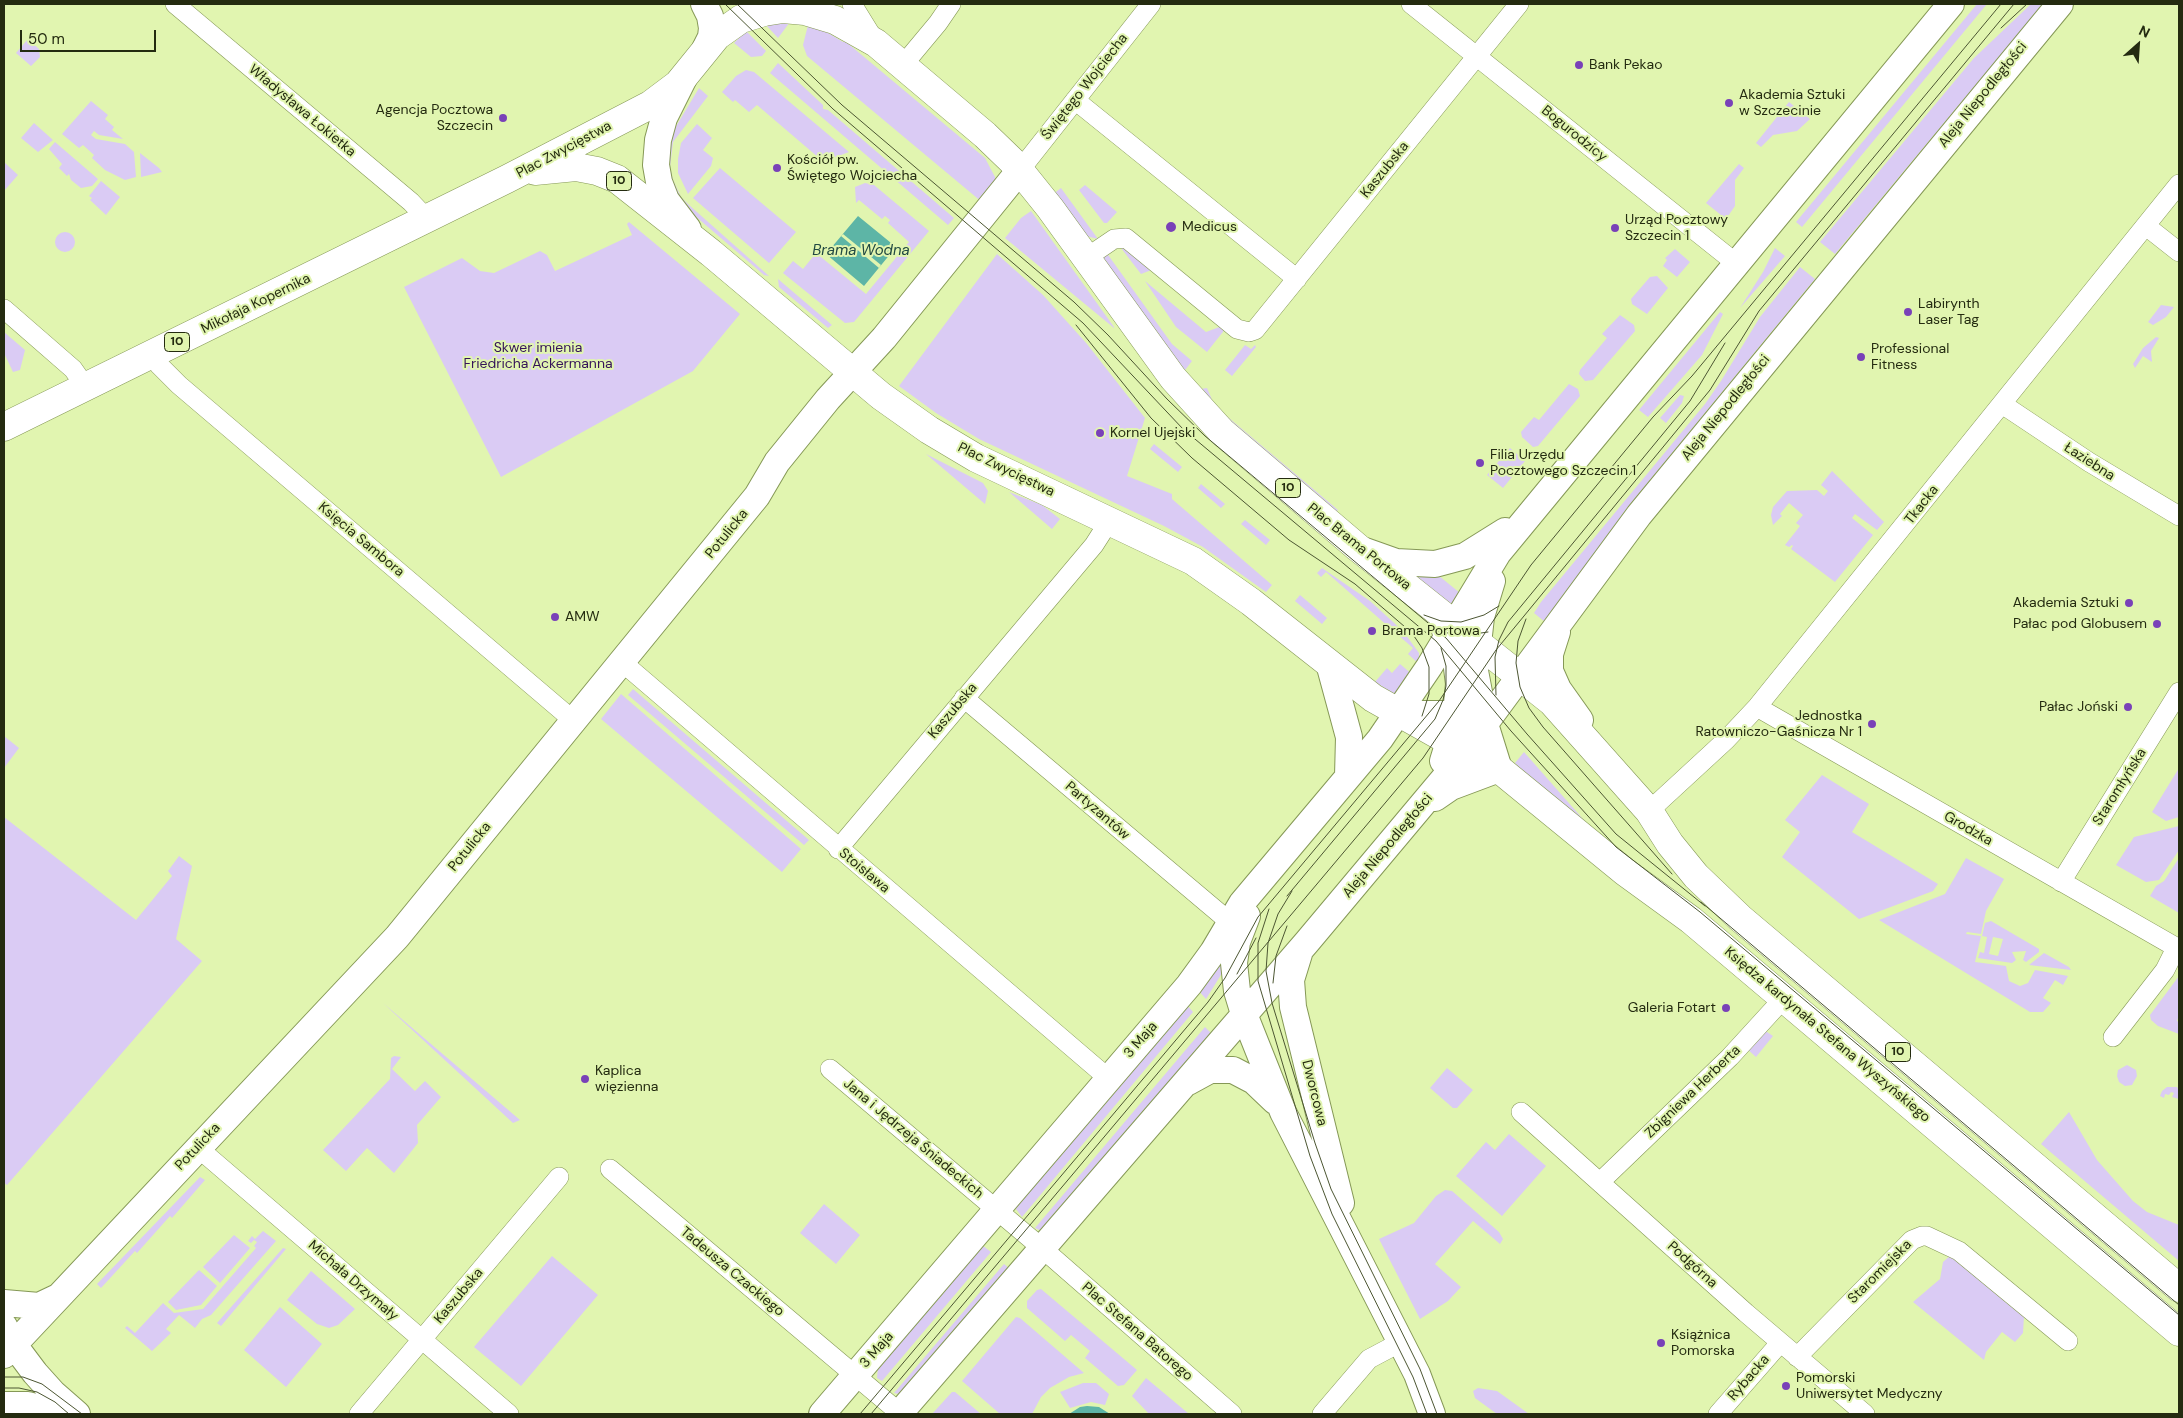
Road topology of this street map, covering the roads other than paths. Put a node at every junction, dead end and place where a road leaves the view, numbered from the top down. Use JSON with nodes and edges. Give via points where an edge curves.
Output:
{"nodes":[{"id":1,"x":175,"y":4,"type":"edge"},
{"id":2,"x":704,"y":4,"type":"edge"},
{"id":3,"x":741,"y":4,"type":"edge"},
{"id":4,"x":830,"y":4,"type":"edge"},
{"id":5,"x":852,"y":4,"type":"edge"},
{"id":6,"x":1151,"y":4,"type":"edge"},
{"id":7,"x":1411,"y":4,"type":"edge"},
{"id":8,"x":1519,"y":4,"type":"edge"},
{"id":9,"x":1951,"y":4,"type":"edge"},
{"id":10,"x":2060,"y":4,"type":"edge"},
{"id":11,"x":949,"y":7,"type":"edge"},
{"id":12,"x":876,"y":43,"type":"junction"},
{"id":13,"x":705,"y":49,"type":"junction"},
{"id":14,"x":1477,"y":57,"type":"junction"},
{"id":15,"x":903,"y":65,"type":"junction"},
{"id":16,"x":687,"y":74,"type":"junction"},
{"id":17,"x":1075,"y":100,"type":"junction"},
{"id":18,"x":1020,"y":170,"type":"junction"},
{"id":19,"x":507,"y":180,"type":"junction"},
{"id":20,"x":2179,"y":184,"type":"edge"},
{"id":21,"x":427,"y":219,"type":"junction"},
{"id":22,"x":2146,"y":226,"type":"junction"},
{"id":23,"x":2179,"y":252,"type":"edge"},
{"id":24,"x":711,"y":253,"type":"junction"},
{"id":25,"x":1086,"y":258,"type":"junction"},
{"id":26,"x":1737,"y":264,"type":"junction"},
{"id":27,"x":1297,"y":279,"type":"junction"},
{"id":28,"x":4,"y":309,"type":"edge"},
{"id":29,"x":153,"y":354,"type":"junction"},
{"id":30,"x":853,"y":372,"type":"junction"},
{"id":31,"x":85,"y":386,"type":"junction"},
{"id":32,"x":2002,"y":404,"type":"junction"},
{"id":33,"x":4,"y":427,"type":"edge"},
{"id":34,"x":1220,"y":429,"type":"joint"},
{"id":35,"x":1544,"y":498,"type":"junction"},
{"id":36,"x":2179,"y":516,"type":"edge"},
{"id":37,"x":1110,"y":520,"type":"junction"},
{"id":38,"x":1510,"y":539,"type":"junction"},
{"id":39,"x":1357,"y":547,"type":"junction"},
{"id":40,"x":1574,"y":603,"type":"junction"},
{"id":41,"x":1451,"y":630,"type":"junction"},
{"id":42,"x":1477,"y":644,"type":"junction"},
{"id":43,"x":622,"y":662,"type":"junction"},
{"id":44,"x":1330,"y":667,"type":"junction"},
{"id":45,"x":1519,"y":678,"type":"junction"},
{"id":46,"x":2179,"y":692,"type":"edge"},
{"id":47,"x":964,"y":698,"type":"junction"},
{"id":48,"x":1757,"y":707,"type":"junction"},
{"id":49,"x":1398,"y":714,"type":"junction"},
{"id":50,"x":574,"y":721,"type":"junction"},
{"id":51,"x":1477,"y":721,"type":"junction"},
{"id":52,"x":1499,"y":768,"type":"junction"},
{"id":53,"x":1613,"y":768,"type":"junction"},
{"id":54,"x":1348,"y":776,"type":"junction"},
{"id":55,"x":1649,"y":811,"type":"junction"},
{"id":56,"x":1414,"y":814,"type":"junction"},
{"id":57,"x":838,"y":849,"type":"junction"},
{"id":58,"x":1276,"y":863,"type":"junction"},
{"id":59,"x":2061,"y":882,"type":"junction"},
{"id":60,"x":1230,"y":923,"type":"junction"},
{"id":61,"x":1307,"y":942,"type":"junction"},
{"id":62,"x":2178,"y":948,"type":"edge"},
{"id":63,"x":1783,"y":999,"type":"junction"},
{"id":64,"x":1244,"y":1014,"type":"junction"},
{"id":65,"x":2113,"y":1037,"type":"dead end"},
{"id":66,"x":830,"y":1069,"type":"dead end"},
{"id":67,"x":1108,"y":1078,"type":"junction"},
{"id":68,"x":1183,"y":1086,"type":"junction"},
{"id":69,"x":1283,"y":1112,"type":"junction"},
{"id":70,"x":1522,"y":1112,"type":"dead end"},
{"id":71,"x":197,"y":1147,"type":"junction"},
{"id":72,"x":610,"y":1168,"type":"dead end"},
{"id":73,"x":560,"y":1177,"type":"dead end"},
{"id":74,"x":1600,"y":1182,"type":"junction"},
{"id":75,"x":996,"y":1210,"type":"junction"},
{"id":76,"x":1352,"y":1245,"type":"junction"},
{"id":77,"x":1043,"y":1249,"type":"junction"},
{"id":78,"x":2179,"y":1288,"type":"edge"},
{"id":79,"x":59,"y":1297,"type":"junction"},
{"id":80,"x":4,"y":1303,"type":"edge"},
{"id":81,"x":2179,"y":1332,"type":"edge"},
{"id":82,"x":422,"y":1340,"type":"junction"},
{"id":83,"x":2068,"y":1341,"type":"dead end"},
{"id":84,"x":7,"y":1342,"type":"edge"},
{"id":85,"x":1401,"y":1342,"type":"junction"},
{"id":86,"x":1780,"y":1342,"type":"junction"},
{"id":87,"x":1797,"y":1357,"type":"junction"},
{"id":88,"x":4,"y":1370,"type":"edge"},
{"id":89,"x":854,"y":1376,"type":"junction"},
{"id":90,"x":4,"y":1405,"type":"edge"},
{"id":91,"x":67,"y":1410,"type":"edge"},
{"id":92,"x":360,"y":1414,"type":"edge"},
{"id":93,"x":509,"y":1414,"type":"edge"},
{"id":94,"x":822,"y":1414,"type":"edge"},
{"id":95,"x":900,"y":1414,"type":"edge"},
{"id":96,"x":1232,"y":1414,"type":"edge"},
{"id":97,"x":1322,"y":1414,"type":"edge"},
{"id":98,"x":1432,"y":1414,"type":"edge"},
{"id":99,"x":1718,"y":1414,"type":"edge"},
{"id":100,"x":1865,"y":1414,"type":"edge"}],
"edges":[{"from":1,"to":21,"type":"street","name":"Władysława Łokietka","via":[[412,202]]},
{"from":2,"to":13,"type":"street","via":[[712,28]]},
{"from":3,"to":13,"type":"street","name":"Plac Zwycięstwa"},
{"from":4,"to":12,"type":"street","name":"Plac Zwycięstwa"},
{"from":5,"to":12,"type":"street"},
{"from":6,"to":17,"type":"street","name":"Świętego Wojciecha"},
{"from":7,"to":14,"type":"street","name":"Bogurodzicy"},
{"from":8,"to":14,"type":"street","name":"Kaszubska"},
{"from":9,"to":26,"type":"street"},
{"from":10,"to":40,"type":"street","name":"Aleja Niepodległości","via":[[1638,515]]},
{"from":11,"to":15,"type":"street"},
{"from":12,"to":13,"type":"main road","name":"Plac Zwycięstwa","number":"10","via":[[835,20],[805,11],[782,9],[741,20],[720,33]]},
{"from":12,"to":15,"type":"main road","name":"Plac Zwycięstwa","number":"10"},
{"from":13,"to":16,"type":"main road","name":"Plac Zwycięstwa","number":"10"},
{"from":14,"to":26,"type":"street","name":"Bogurodzicy"},
{"from":14,"to":27,"type":"street","name":"Kaszubska"},
{"from":15,"to":18,"type":"main road","name":"Plac Zwycięstwa","number":"10","via":[[985,135]]},
{"from":16,"to":19,"type":"main road","name":"Plac Zwycięstwa","number":"10","via":[[674,88],[650,104]]},
{"from":16,"to":24,"type":"street","name":"Plac Zwycięstwa","via":[[668,106],[660,130],[657,174],[672,210]]},
{"from":17,"to":18,"type":"street","name":"Świętego Wojciecha"},
{"from":17,"to":27,"type":"street"},
{"from":18,"to":25,"type":"main road","name":"Plac Zwycięstwa","number":"10"},
{"from":18,"to":30,"type":"street"},
{"from":19,"to":21,"type":"main road","name":"Mikołaja Kopernika","number":"10"},
{"from":19,"to":24,"type":"main road","name":"Plac Zwycięstwa","number":"10","via":[[556,167],[602,172],[622,183]]},
{"from":20,"to":22,"type":"street","name":"Tkacka"},
{"from":21,"to":29,"type":"main road","name":"Mikołaja Kopernika","number":"10"},
{"from":22,"to":23,"type":"street"},
{"from":22,"to":32,"type":"street","name":"Tkacka"},
{"from":24,"to":30,"type":"main road","name":"Plac Zwycięstwa","number":"10"},
{"from":25,"to":27,"type":"street","name":"Kaszubska","via":[[1114,238],[1126,238],[1231,324],[1248,332],[1259,327]]},
{"from":25,"to":34,"type":"main road","name":"Plac Zwycięstwa","number":"10","via":[[1174,378]]},
{"from":26,"to":35,"type":"street"},
{"from":28,"to":31,"type":"street","via":[[73,369]]},
{"from":29,"to":31,"type":"main road","name":"Mikołaja Kopernika","number":"10"},
{"from":29,"to":50,"type":"street","name":"Księcia Sambora","via":[[159,365],[180,385]]},
{"from":30,"to":37,"type":"main road","name":"Plac Zwycięstwa","number":"10","via":[[887,401],[976,458]]},
{"from":30,"to":43,"type":"street","name":"Potulicka","via":[[777,462],[757,496]]},
{"from":31,"to":33,"type":"main road","name":"Mikołaja Kopernika","number":"10"},
{"from":32,"to":36,"type":"street","name":"Łaziebna"},
{"from":32,"to":48,"type":"street","name":"Tkacka"},
{"from":34,"to":39,"type":"main road","name":"Plac Brama Portowa","number":"10"},
{"from":35,"to":38,"type":"street"},
{"from":35,"to":39,"type":"street","via":[[1490,543],[1447,562],[1421,565],[1396,562]]},
{"from":37,"to":44,"type":"main road","number":"10","via":[[1192,561],[1251,602]]},
{"from":37,"to":47,"type":"street","name":"Kaszubska","via":[[1100,538]]},
{"from":38,"to":41,"type":"street","via":[[1486,569]]},
{"from":38,"to":42,"type":"street","via":[[1486,596]]},
{"from":39,"to":41,"type":"main road","name":"Plac Brama Portowa","number":"10","via":[[1432,608]]},
{"from":40,"to":45,"type":"street","name":"Aleja Niepodległości"},
{"from":40,"to":53,"type":"street","via":[[1554,640],[1549,668],[1558,689]]},
{"from":41,"to":42,"type":"main road","number":"10"},
{"from":41,"to":49,"type":"street"},
{"from":41,"to":51,"type":"street","via":[[1459,693]]},
{"from":42,"to":45,"type":"main road","number":"10"},
{"from":42,"to":51,"type":"street"},
{"from":43,"to":50,"type":"street","name":"Potulicka"},
{"from":43,"to":57,"type":"street","name":"Stoisława"},
{"from":44,"to":49,"type":"main road","number":"10"},
{"from":44,"to":54,"type":"street","via":[[1349,737]]},
{"from":45,"to":51,"type":"street","name":"Aleja Niepodległości"},
{"from":45,"to":53,"type":"main road","number":"10","via":[[1562,711]]},
{"from":46,"to":59,"type":"street","name":"Staromłyńska"},
{"from":47,"to":57,"type":"street","name":"Kaszubska"},
{"from":47,"to":60,"type":"street","name":"Partyzantów"},
{"from":48,"to":55,"type":"street","name":"Tkacka"},
{"from":48,"to":59,"type":"street","name":"Grodzka"},
{"from":49,"to":51,"type":"main road","number":"10"},
{"from":49,"to":54,"type":"street"},
{"from":50,"to":71,"type":"street","name":"Potulicka","via":[[397,936]]},
{"from":51,"to":52,"type":"main road","name":"Księdza kardynała Stefana Wyszyńskiego","number":"10"},
{"from":51,"to":56,"type":"street"},
{"from":52,"to":56,"type":"street","via":[[1451,787]]},
{"from":52,"to":63,"type":"main road","name":"Księdza kardynała Stefana Wyszyńskiego","number":"10","via":[[1625,872],[1691,920]]},
{"from":53,"to":55,"type":"main road","number":"10"},
{"from":54,"to":58,"type":"street"},
{"from":55,"to":78,"type":"main road","number":"10","via":[[1696,876],[1740,918]]},
{"from":56,"to":61,"type":"street","name":"Aleja Niepodległości"},
{"from":57,"to":67,"type":"street","name":"Stoisława"},
{"from":58,"to":60,"type":"street","name":"3 Maja","via":[[1242,903]]},
{"from":58,"to":64,"type":"street","name":"Dworcowa","via":[[1247,916],[1236,949],[1234,974]]},
{"from":59,"to":62,"type":"street","name":"Grodzka"},
{"from":60,"to":67,"type":"street","name":"3 Maja","via":[[1194,978]]},
{"from":61,"to":64,"type":"street","name":"3 Maja"},
{"from":61,"to":76,"type":"street","name":"Dworcowa","via":[[1292,974],[1292,1003]]},
{"from":62,"to":65,"type":"street"},
{"from":63,"to":74,"type":"street","name":"Zbigniewa Herberta","via":[[1730,1057]]},
{"from":63,"to":81,"type":"main road","name":"Księdza kardynała Stefana Wyszyńskiego","number":"10"},
{"from":64,"to":68,"type":"street","name":"3 Maja"},
{"from":64,"to":69,"type":"street","name":"Dworcowa"},
{"from":66,"to":75,"type":"street","name":"Jana i Jędrzeja Śniadeckich"},
{"from":67,"to":75,"type":"street","name":"3 Maja"},
{"from":68,"to":69,"type":"street","via":[[1210,1070],[1238,1071],[1261,1087]]},
{"from":68,"to":77,"type":"street","name":"3 Maja"},
{"from":69,"to":76,"type":"street","name":"Dworcowa"},
{"from":70,"to":74,"type":"street","name":"Podgórna"},
{"from":71,"to":79,"type":"street","name":"Potulicka"},
{"from":71,"to":82,"type":"street","name":"Michała Drzymały"},
{"from":72,"to":89,"type":"street","name":"Tadeusza Czackiego"},
{"from":73,"to":82,"type":"street","name":"Kaszubska"},
{"from":74,"to":86,"type":"street","name":"Podgórna"},
{"from":75,"to":77,"type":"street"},
{"from":75,"to":89,"type":"street","name":"3 Maja"},
{"from":76,"to":85,"type":"street","name":"Dworcowa"},
{"from":77,"to":95,"type":"street","name":"3 Maja"},
{"from":77,"to":96,"type":"street","name":"Plac Stefana Batorego"},
{"from":79,"to":80,"type":"street","name":"Potulicka","via":[[39,1306]]},
{"from":79,"to":84,"type":"street","name":"Potulicka"},
{"from":82,"to":92,"type":"street","name":"Kaszubska"},
{"from":82,"to":93,"type":"street","name":"Michała Drzymały"},
{"from":83,"to":87,"type":"street","name":"Staromiejska","via":[[1959,1251],[1922,1236],[1906,1246]]},
{"from":84,"to":91,"type":"street"},
{"from":85,"to":97,"type":"street","via":[[1369,1360]]},
{"from":85,"to":98,"type":"street","name":"Dworcowa"},
{"from":86,"to":87,"type":"street","name":"Podgórna"},
{"from":86,"to":99,"type":"street","name":"Rybacka"},
{"from":87,"to":100,"type":"street","name":"Podgórna"},
{"from":88,"to":91,"type":"street"},
{"from":89,"to":94,"type":"street","name":"3 Maja"},
{"from":89,"to":95,"type":"street","name":"3 Maja"},
{"from":90,"to":91,"type":"street"}]}
